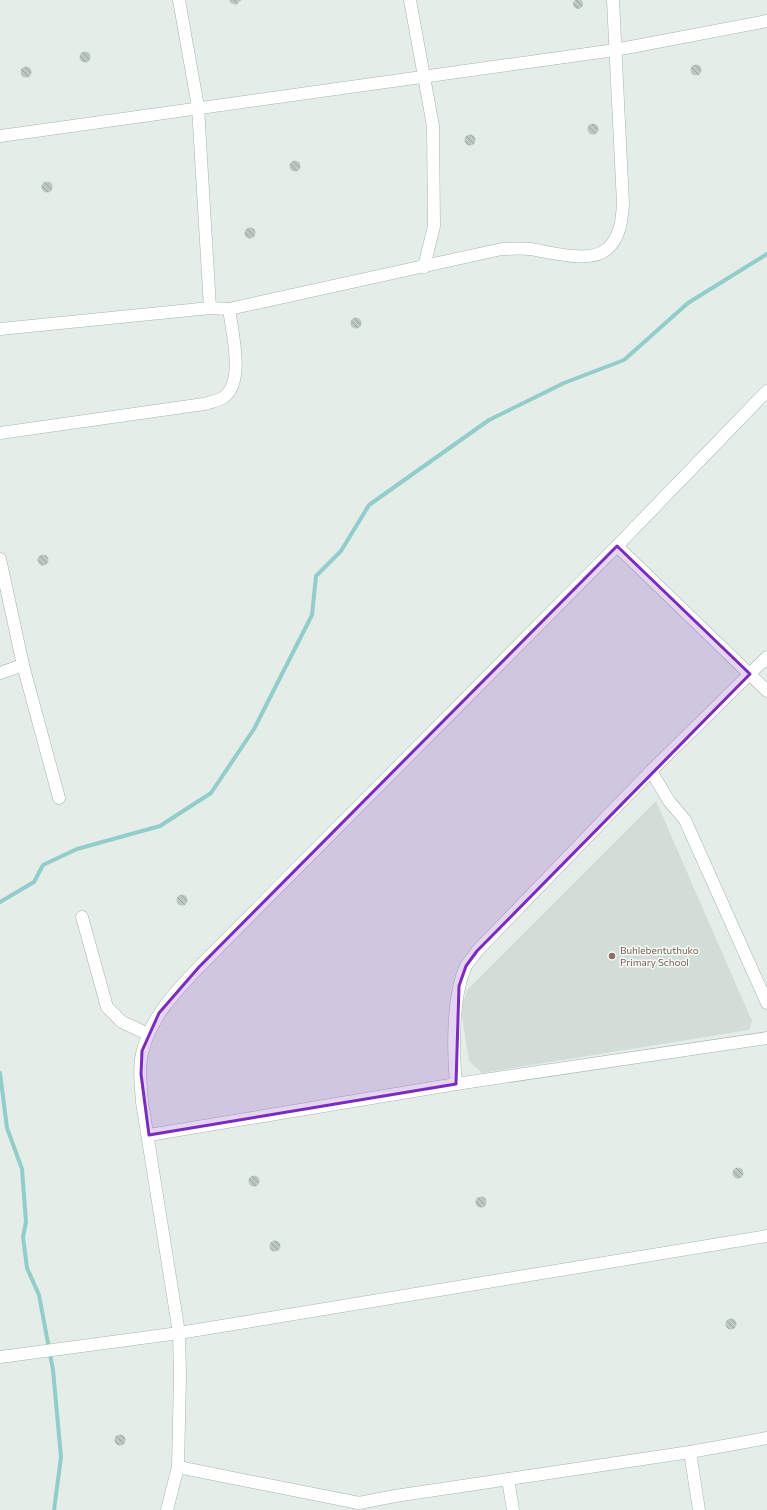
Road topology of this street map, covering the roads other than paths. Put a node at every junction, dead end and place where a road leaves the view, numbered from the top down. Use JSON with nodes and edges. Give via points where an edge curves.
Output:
{"nodes":[{"id":1,"x":179,"y":0,"type":"edge"},
{"id":2,"x":410,"y":0,"type":"edge"},
{"id":3,"x":613,"y":0,"type":"edge"},
{"id":4,"x":767,"y":21,"type":"edge"},
{"id":5,"x":615,"y":50,"type":"junction"},
{"id":6,"x":425,"y":76,"type":"junction"},
{"id":7,"x":198,"y":107,"type":"junction"},
{"id":8,"x":0,"y":136,"type":"edge"},
{"id":9,"x":424,"y":267,"type":"junction"},
{"id":10,"x":210,"y":308,"type":"junction"},
{"id":11,"x":228,"y":309,"type":"junction"},
{"id":12,"x":0,"y":329,"type":"edge"},
{"id":13,"x":767,"y":391,"type":"edge"},
{"id":14,"x":0,"y":433,"type":"edge"},
{"id":15,"x":617,"y":546,"type":"junction"},
{"id":16,"x":0,"y":559,"type":"edge"},
{"id":17,"x":767,"y":657,"type":"edge"},
{"id":18,"x":23,"y":665,"type":"junction"},
{"id":19,"x":0,"y":673,"type":"edge"},
{"id":20,"x":750,"y":674,"type":"junction"},
{"id":21,"x":767,"y":691,"type":"edge"},
{"id":22,"x":651,"y":771,"type":"junction"},
{"id":23,"x":59,"y":798,"type":"dead end"},
{"id":24,"x":82,"y":917,"type":"dead end"},
{"id":25,"x":767,"y":1003,"type":"edge"},
{"id":26,"x":148,"y":1034,"type":"junction"},
{"id":27,"x":767,"y":1038,"type":"edge"},
{"id":28,"x":456,"y":1084,"type":"junction"},
{"id":29,"x":149,"y":1135,"type":"junction"},
{"id":30,"x":767,"y":1236,"type":"edge"},
{"id":31,"x":179,"y":1333,"type":"junction"},
{"id":32,"x":0,"y":1357,"type":"edge"},
{"id":33,"x":767,"y":1438,"type":"edge"},
{"id":34,"x":690,"y":1452,"type":"junction"},
{"id":35,"x":178,"y":1467,"type":"junction"},
{"id":36,"x":508,"y":1478,"type":"junction"},
{"id":37,"x":358,"y":1506,"type":"edge"},
{"id":38,"x":167,"y":1510,"type":"edge"},
{"id":39,"x":513,"y":1510,"type":"edge"},
{"id":40,"x":699,"y":1510,"type":"edge"}],
"edges":[{"from":1,"to":7,"type":"street"},
{"from":2,"to":6,"type":"street"},
{"from":3,"to":5,"type":"street"},
{"from":4,"to":5,"type":"street"},
{"from":5,"to":6,"type":"street"},
{"from":5,"to":9,"type":"street","via":[[623,204],[622,221],[616,238],[607,250],[598,255],[578,256],[528,249],[502,249]]},
{"from":6,"to":7,"type":"street"},
{"from":6,"to":9,"type":"street","via":[[433,126],[435,203],[434,226]]},
{"from":7,"to":8,"type":"street"},
{"from":7,"to":10,"type":"street"},
{"from":9,"to":11,"type":"street"},
{"from":10,"to":11,"type":"street"},
{"from":10,"to":12,"type":"street"},
{"from":11,"to":14,"type":"street","via":[[236,380],[232,389],[223,398],[204,404]]},
{"from":13,"to":15,"type":"street"},
{"from":15,"to":20,"type":"street"},
{"from":15,"to":26,"type":"street","via":[[199,967],[159,1013]]},
{"from":16,"to":18,"type":"street"},
{"from":17,"to":20,"type":"street"},
{"from":18,"to":19,"type":"street"},
{"from":18,"to":23,"type":"street"},
{"from":20,"to":21,"type":"street"},
{"from":20,"to":22,"type":"street"},
{"from":22,"to":25,"type":"street","via":[[669,801],[685,820]]},
{"from":22,"to":28,"type":"street","via":[[477,951],[466,966],[459,986],[457,1005],[454,1061]]},
{"from":24,"to":26,"type":"street","via":[[108,1007],[122,1022]]},
{"from":26,"to":29,"type":"street","via":[[142,1051],[141,1074],[142,1102]]},
{"from":27,"to":28,"type":"street"},
{"from":28,"to":29,"type":"street"},
{"from":29,"to":31,"type":"street"},
{"from":30,"to":31,"type":"street"},
{"from":31,"to":32,"type":"street"},
{"from":31,"to":35,"type":"street"},
{"from":33,"to":34,"type":"street"},
{"from":34,"to":36,"type":"street"},
{"from":34,"to":40,"type":"street"},
{"from":35,"to":37,"type":"street"},
{"from":35,"to":38,"type":"street"},
{"from":36,"to":37,"type":"street"},
{"from":36,"to":39,"type":"street"}]}
